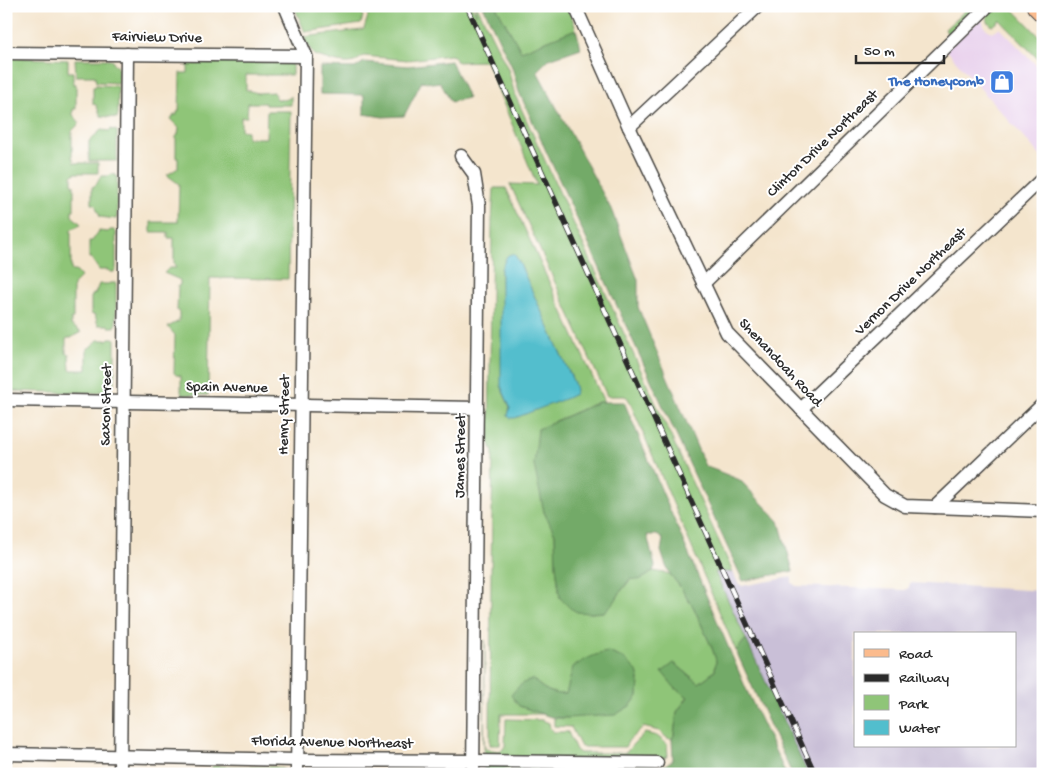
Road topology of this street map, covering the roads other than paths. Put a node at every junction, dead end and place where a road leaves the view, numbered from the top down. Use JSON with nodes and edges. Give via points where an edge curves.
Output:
{"nodes":[{"id":1,"x":285,"y":6,"type":"edge"},
{"id":2,"x":575,"y":6,"type":"edge"},
{"id":3,"x":758,"y":6,"type":"edge"},
{"id":4,"x":988,"y":6,"type":"edge"},
{"id":5,"x":1037,"y":6,"type":"edge"},
{"id":6,"x":1043,"y":12,"type":"edge"},
{"id":7,"x":6,"y":53,"type":"edge"},
{"id":8,"x":126,"y":54,"type":"junction"},
{"id":9,"x":306,"y":56,"type":"junction"},
{"id":10,"x":629,"y":128,"type":"junction"},
{"id":11,"x":461,"y":156,"type":"dead end"},
{"id":12,"x":1043,"y":178,"type":"edge"},
{"id":13,"x":703,"y":284,"type":"junction"},
{"id":14,"x":6,"y":400,"type":"edge"},
{"id":15,"x":123,"y":402,"type":"junction"},
{"id":16,"x":1043,"y":404,"type":"edge"},
{"id":17,"x":302,"y":405,"type":"junction"},
{"id":18,"x":477,"y":408,"type":"junction"},
{"id":19,"x":801,"y":409,"type":"junction"},
{"id":20,"x":935,"y":507,"type":"junction"},
{"id":21,"x":1043,"y":511,"type":"edge"},
{"id":22,"x":6,"y":754,"type":"edge"},
{"id":23,"x":120,"y":756,"type":"junction"},
{"id":24,"x":297,"y":760,"type":"junction"},
{"id":25,"x":474,"y":760,"type":"junction"},
{"id":26,"x":657,"y":763,"type":"dead end"},
{"id":27,"x":120,"y":774,"type":"edge"},
{"id":28,"x":297,"y":774,"type":"edge"},
{"id":29,"x":474,"y":774,"type":"edge"}],
"edges":[{"from":1,"to":9,"type":"street"},
{"from":2,"to":10,"type":"street","name":"Shenandoah Road"},
{"from":3,"to":10,"type":"street"},
{"from":4,"to":13,"type":"street","name":"Clinton Drive Northeast"},
{"from":5,"to":6,"type":"main road"},
{"from":7,"to":8,"type":"street","name":"Fairview Drive"},
{"from":8,"to":9,"type":"street","name":"Fairview Drive"},
{"from":8,"to":15,"type":"street","name":"Saxon Street"},
{"from":9,"to":17,"type":"street","name":"Henry Street"},
{"from":10,"to":13,"type":"street","name":"Shenandoah Road"},
{"from":11,"to":18,"type":"street","name":"James Street","via":[[474,174],[478,206]]},
{"from":12,"to":19,"type":"street","name":"Vernon Drive Northeast"},
{"from":13,"to":19,"type":"street","name":"Shenandoah Road","via":[[726,333]]},
{"from":14,"to":15,"type":"street","name":"Spain Avenue"},
{"from":15,"to":17,"type":"street","name":"Spain Avenue"},
{"from":15,"to":23,"type":"street","name":"Saxon Street"},
{"from":16,"to":20,"type":"street"},
{"from":17,"to":18,"type":"street","name":"Spain Avenue"},
{"from":17,"to":24,"type":"street","name":"Henry Street"},
{"from":18,"to":25,"type":"street","name":"James Street"},
{"from":19,"to":20,"type":"street","name":"Shenandoah Road","via":[[886,495],[905,506]]},
{"from":20,"to":21,"type":"street","name":"Shenandoah Road"},
{"from":22,"to":23,"type":"street","name":"Florida Avenue Northeast"},
{"from":23,"to":24,"type":"street","name":"Florida Avenue Northeast"},
{"from":23,"to":27,"type":"street","name":"Saxon Street"},
{"from":24,"to":25,"type":"street","name":"Florida Avenue Northeast"},
{"from":24,"to":28,"type":"street","name":"Henry Street"},
{"from":25,"to":26,"type":"street","name":"Florida Avenue Northeast"},
{"from":25,"to":29,"type":"street","name":"James Street"}]}
